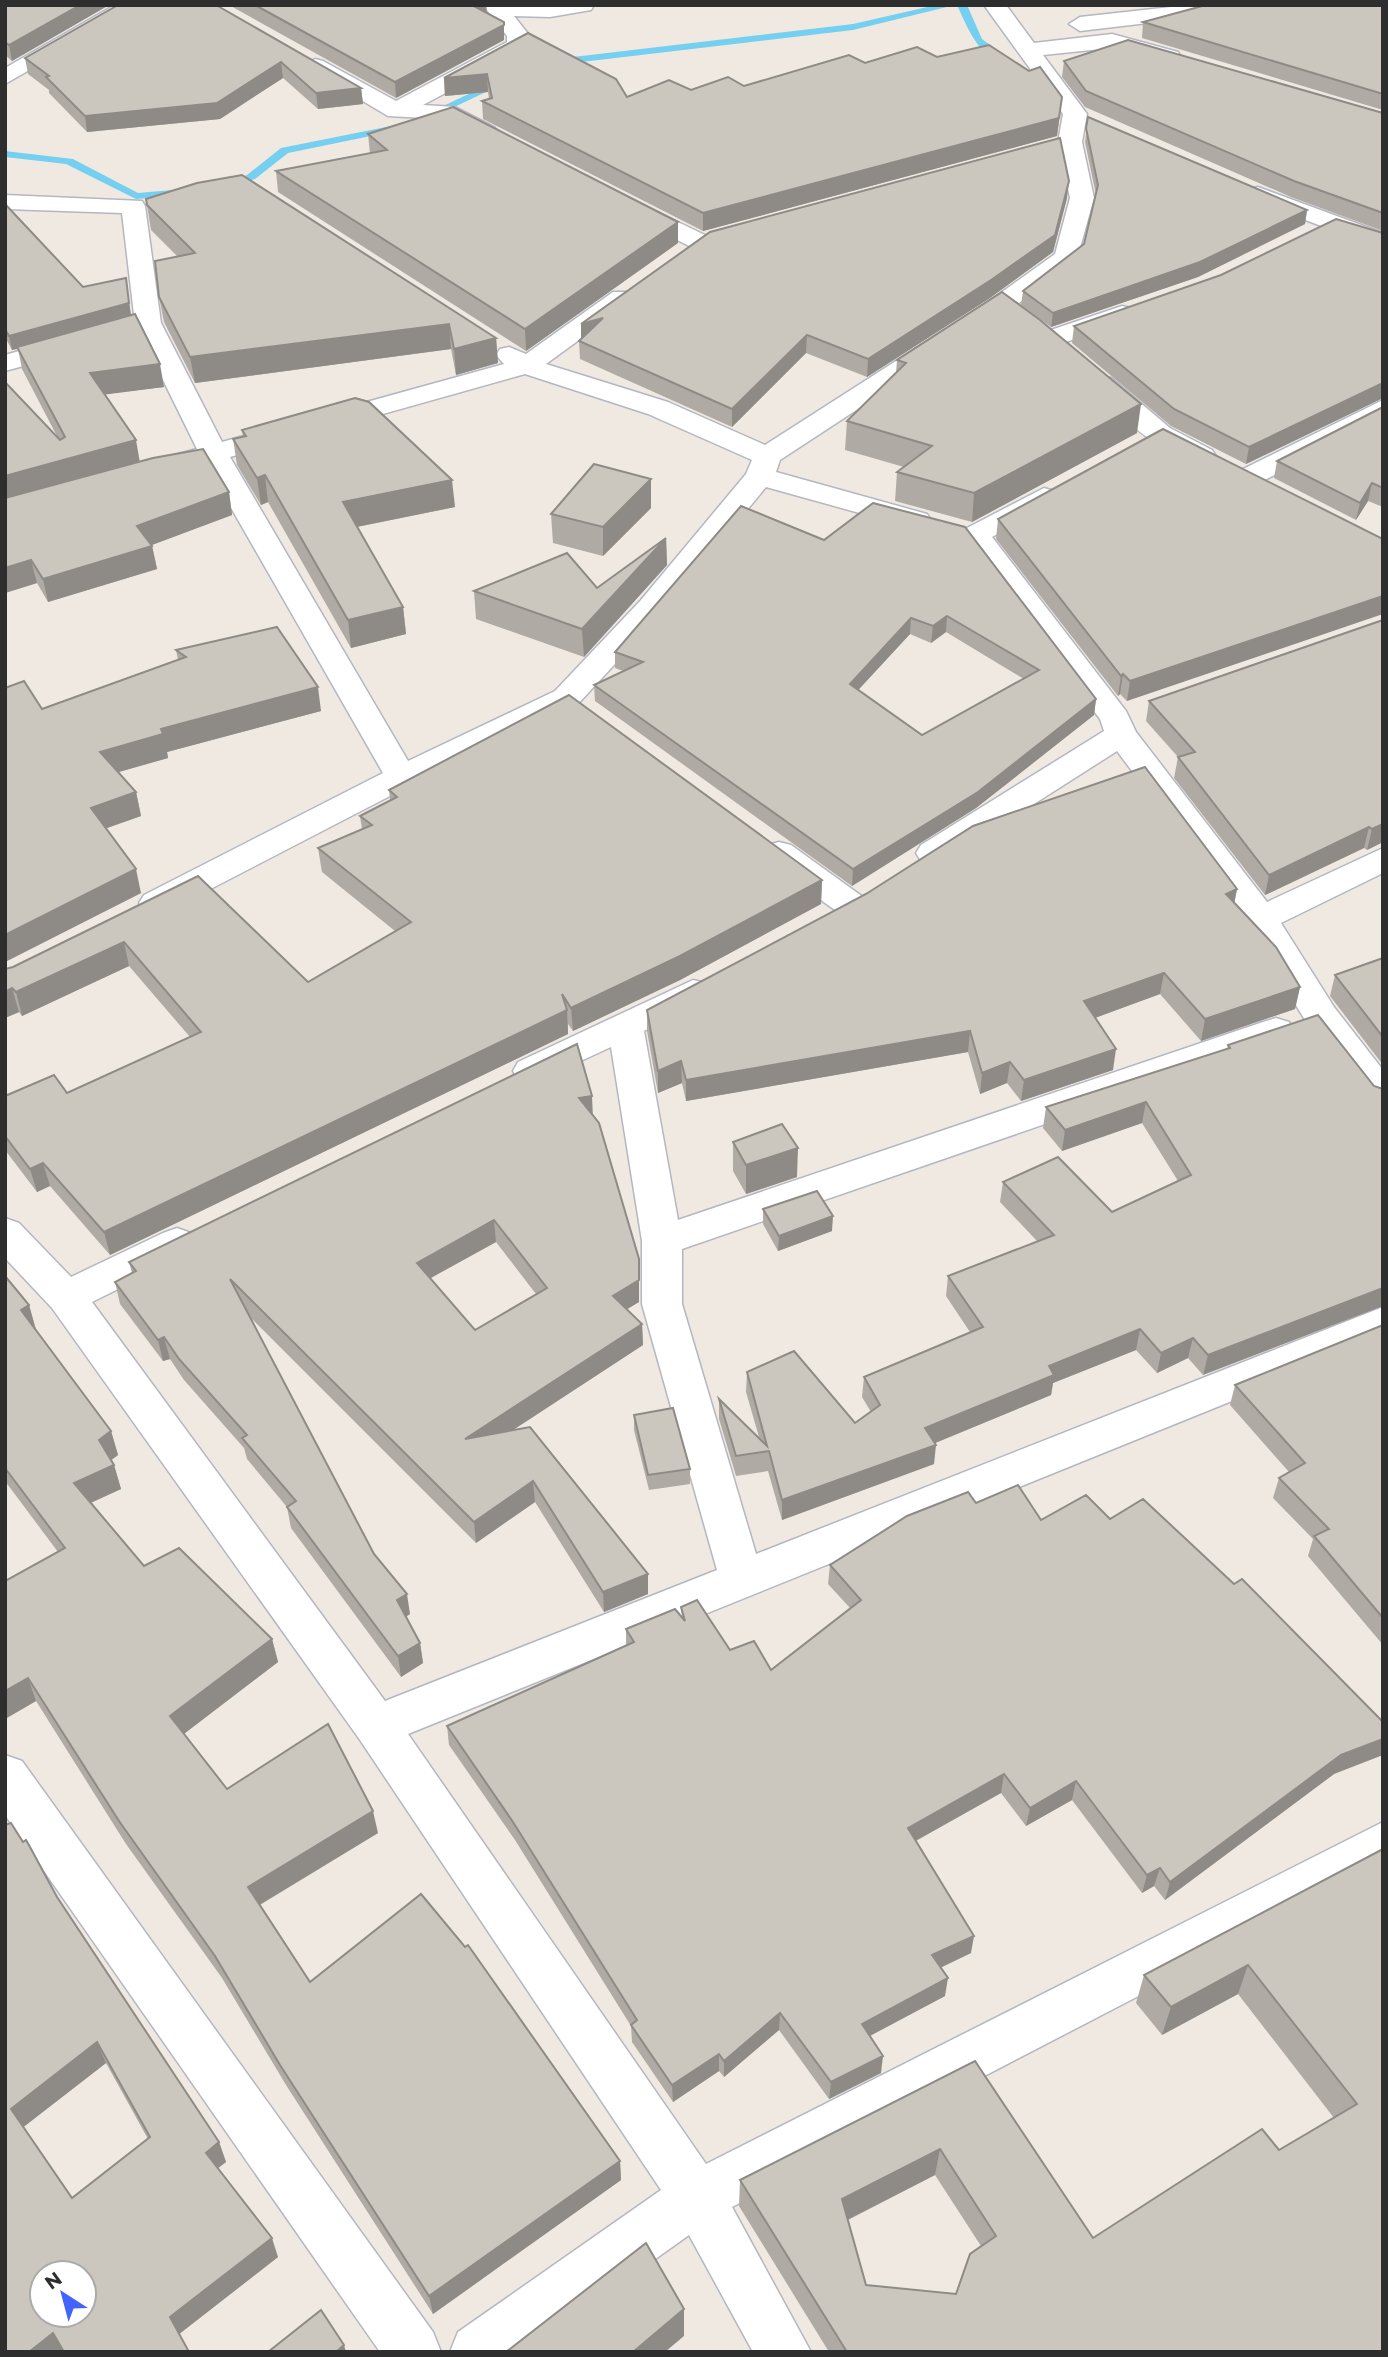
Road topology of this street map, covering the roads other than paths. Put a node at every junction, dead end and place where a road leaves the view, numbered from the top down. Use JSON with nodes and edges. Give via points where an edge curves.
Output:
{"nodes":[{"id":1,"x":131,"y":5,"type":"edge"},
{"id":2,"x":583,"y":5,"type":"edge"},
{"id":3,"x":1249,"y":5,"type":"edge"},
{"id":4,"x":495,"y":7,"type":"edge"},
{"id":5,"x":1011,"y":26,"type":"edge"},
{"id":6,"x":302,"y":58,"type":"edge"},
{"id":7,"x":1190,"y":63,"type":"edge"},
{"id":8,"x":5,"y":77,"type":"edge"},
{"id":9,"x":396,"y":111,"type":"junction"},
{"id":10,"x":507,"y":143,"type":"edge"},
{"id":11,"x":1233,"y":183,"type":"edge"},
{"id":12,"x":603,"y":192,"type":"edge"},
{"id":13,"x":5,"y":202,"type":"edge"},
{"id":14,"x":1332,"y":223,"type":"junction"},
{"id":15,"x":727,"y":234,"type":"edge"},
{"id":16,"x":1307,"y":235,"type":"edge"},
{"id":17,"x":700,"y":242,"type":"junction"},
{"id":18,"x":1383,"y":242,"type":"edge"},
{"id":19,"x":678,"y":257,"type":"edge"},
{"id":20,"x":645,"y":281,"type":"edge"},
{"id":21,"x":1146,"y":306,"type":"edge"},
{"id":22,"x":1040,"y":335,"type":"junction"},
{"id":23,"x":96,"y":337,"type":"edge"},
{"id":24,"x":491,"y":344,"type":"edge"},
{"id":25,"x":5,"y":363,"type":"edge"},
{"id":26,"x":526,"y":366,"type":"junction"},
{"id":27,"x":1383,"y":408,"type":"edge"},
{"id":28,"x":213,"y":452,"type":"junction"},
{"id":29,"x":763,"y":466,"type":"junction"},
{"id":30,"x":135,"y":475,"type":"edge"},
{"id":31,"x":1245,"y":479,"type":"junction"},
{"id":32,"x":1067,"y":484,"type":"edge"},
{"id":33,"x":1279,"y":496,"type":"edge"},
{"id":34,"x":954,"y":530,"type":"junction"},
{"id":35,"x":1126,"y":720,"type":"junction"},
{"id":36,"x":401,"y":777,"type":"junction"},
{"id":37,"x":752,"y":833,"type":"edge"},
{"id":38,"x":1383,"y":859,"type":"edge"},
{"id":39,"x":910,"y":867,"type":"edge"},
{"id":40,"x":129,"y":917,"type":"edge"},
{"id":41,"x":1262,"y":919,"type":"junction"},
{"id":42,"x":815,"y":925,"type":"edge"},
{"id":43,"x":718,"y":978,"type":"edge"},
{"id":44,"x":1321,"y":1016,"type":"junction"},
{"id":45,"x":625,"y":1025,"type":"junction"},
{"id":46,"x":501,"y":1086,"type":"edge"},
{"id":47,"x":1383,"y":1097,"type":"edge"},
{"id":48,"x":203,"y":1230,"type":"edge"},
{"id":49,"x":7,"y":1240,"type":"edge"},
{"id":50,"x":662,"y":1241,"type":"junction"},
{"id":51,"x":66,"y":1297,"type":"junction"},
{"id":52,"x":1383,"y":1323,"type":"edge"},
{"id":53,"x":741,"y":1578,"type":"junction"},
{"id":54,"x":376,"y":1726,"type":"junction"},
{"id":55,"x":5,"y":1776,"type":"edge"},
{"id":56,"x":1383,"y":1844,"type":"edge"},
{"id":57,"x":697,"y":2197,"type":"junction"},
{"id":58,"x":413,"y":2352,"type":"edge"},
{"id":59,"x":478,"y":2352,"type":"edge"},
{"id":60,"x":783,"y":2352,"type":"edge"}],
"edges":[{"from":1,"to":8,"type":"street"},
{"from":2,"to":4,"type":"street","via":[[551,11]]},
{"from":3,"to":5,"type":"street"},
{"from":4,"to":9,"type":"street","via":[[518,35],[518,45]]},
{"from":5,"to":7,"type":"street","via":[[1112,41]]},
{"from":5,"to":22,"type":"street","via":[[1072,132],[1082,198]]},
{"from":6,"to":9,"type":"street"},
{"from":9,"to":10,"type":"street","via":[[447,112]]},
{"from":11,"to":14,"type":"street"},
{"from":12,"to":17,"type":"street"},
{"from":13,"to":28,"type":"street","via":[[146,204],[135,326]]},
{"from":14,"to":16,"type":"street"},
{"from":14,"to":18,"type":"street"},
{"from":15,"to":17,"type":"street"},
{"from":17,"to":19,"type":"street"},
{"from":20,"to":26,"type":"street"},
{"from":21,"to":22,"type":"street"},
{"from":22,"to":29,"type":"street"},
{"from":22,"to":31,"type":"street","via":[[1148,440]]},
{"from":23,"to":25,"type":"street"},
{"from":24,"to":26,"type":"street"},
{"from":26,"to":28,"type":"street"},
{"from":26,"to":29,"type":"street","via":[[658,408]]},
{"from":27,"to":31,"type":"street"},
{"from":28,"to":30,"type":"street"},
{"from":28,"to":36,"type":"street"},
{"from":29,"to":34,"type":"street"},
{"from":29,"to":36,"type":"street","via":[[577,706]]},
{"from":31,"to":33,"type":"street"},
{"from":32,"to":34,"type":"street"},
{"from":34,"to":35,"type":"street"},
{"from":35,"to":39,"type":"street"},
{"from":35,"to":41,"type":"street"},
{"from":36,"to":40,"type":"street"},
{"from":37,"to":42,"type":"street","via":[[863,897]]},
{"from":38,"to":41,"type":"street"},
{"from":41,"to":44,"type":"street"},
{"from":43,"to":45,"type":"street"},
{"from":44,"to":47,"type":"street"},
{"from":44,"to":50,"type":"street"},
{"from":45,"to":46,"type":"street"},
{"from":45,"to":50,"type":"street"},
{"from":48,"to":51,"type":"street"},
{"from":49,"to":51,"type":"street"},
{"from":50,"to":53,"type":"street","via":[[662,1304]]},
{"from":51,"to":54,"type":"street"},
{"from":52,"to":53,"type":"street"},
{"from":53,"to":54,"type":"street"},
{"from":54,"to":57,"type":"street"},
{"from":55,"to":58,"type":"street"},
{"from":56,"to":57,"type":"street"},
{"from":57,"to":59,"type":"street"},
{"from":57,"to":60,"type":"street"}]}
